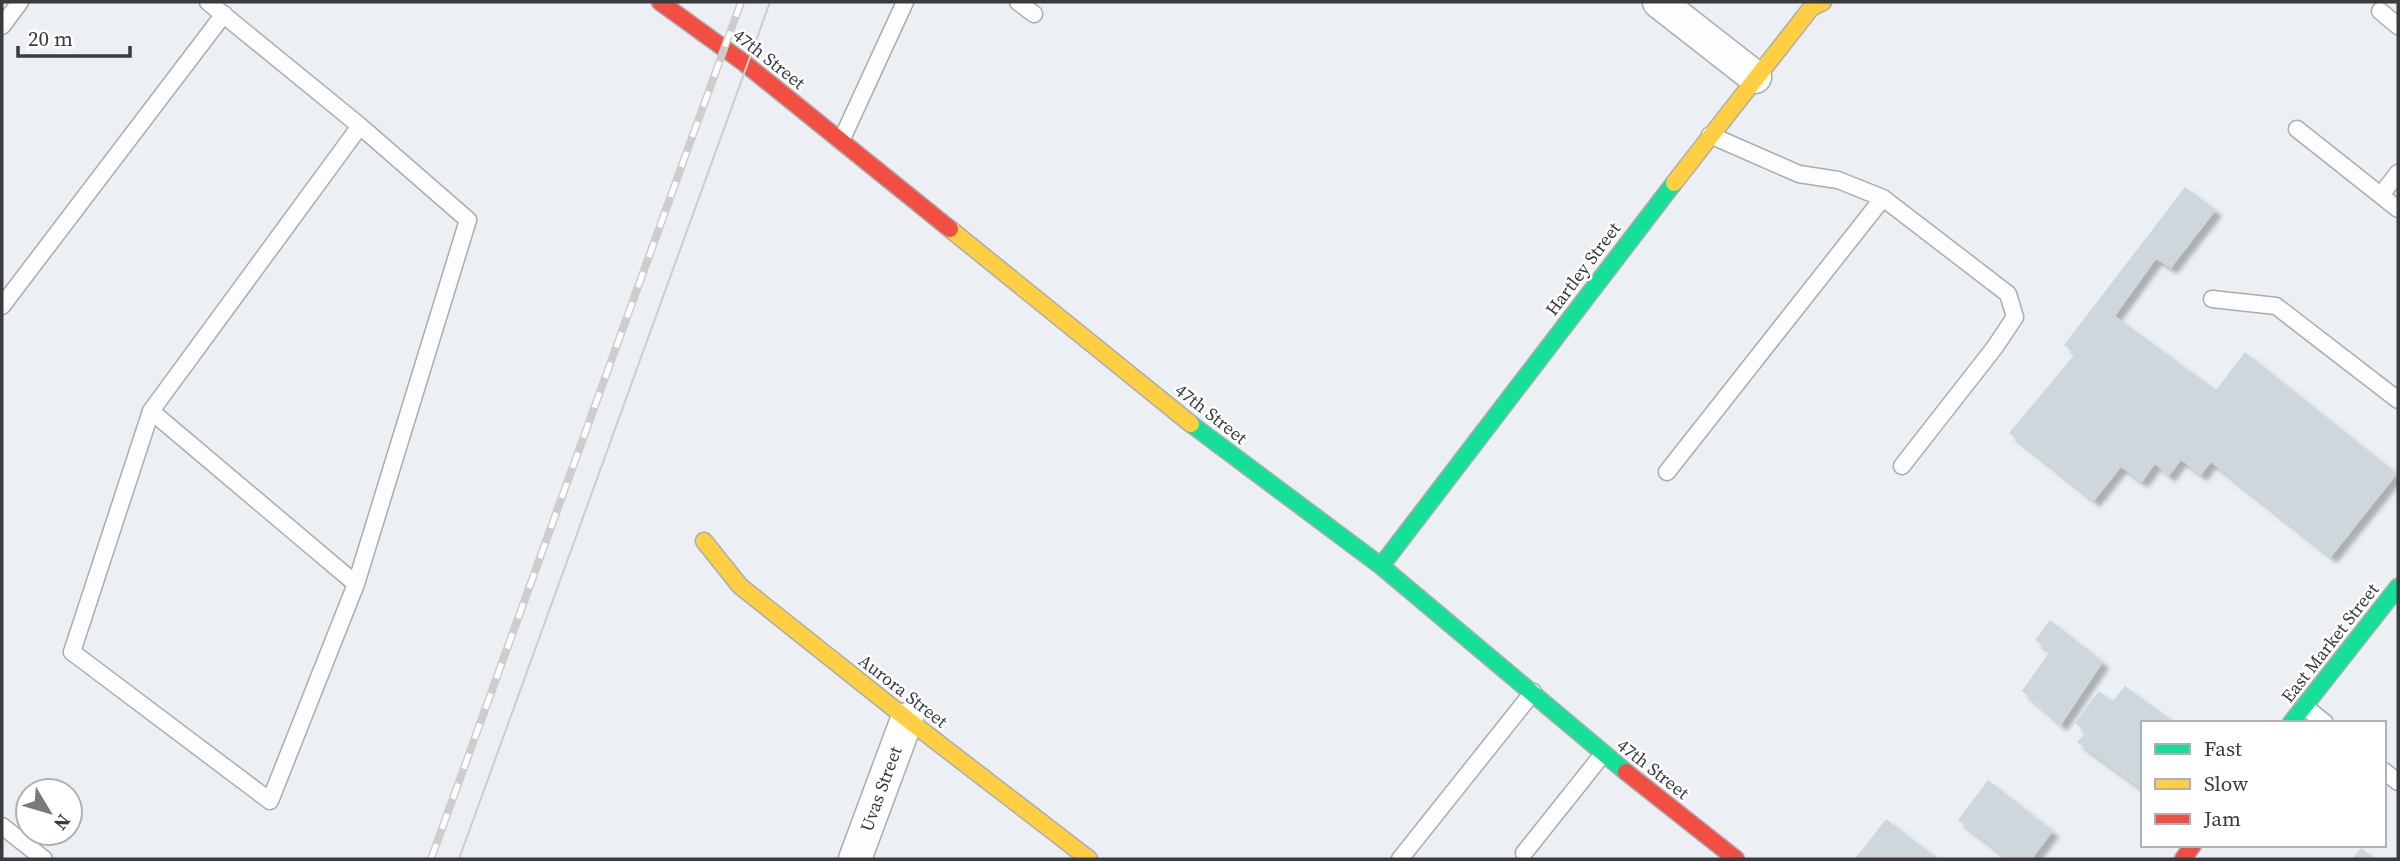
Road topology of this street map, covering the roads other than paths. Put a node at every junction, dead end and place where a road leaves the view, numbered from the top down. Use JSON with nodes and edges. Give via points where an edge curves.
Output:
{"nodes":[{"id":1,"x":20,"y":2,"type":"edge"},
{"id":2,"x":208,"y":2,"type":"edge"},
{"id":3,"x":660,"y":2,"type":"edge"},
{"id":4,"x":905,"y":2,"type":"edge"},
{"id":5,"x":1018,"y":2,"type":"edge"},
{"id":6,"x":1659,"y":2,"type":"edge"},
{"id":7,"x":1822,"y":2,"type":"edge"},
{"id":8,"x":2380,"y":11,"type":"dead end"},
{"id":9,"x":224,"y":14,"type":"junction"},
{"id":10,"x":1034,"y":14,"type":"dead end"},
{"id":11,"x":2,"y":26,"type":"edge"},
{"id":12,"x":2398,"y":26,"type":"edge"},
{"id":13,"x":1755,"y":77,"type":"junction"},
{"id":14,"x":360,"y":126,"type":"junction"},
{"id":15,"x":2297,"y":129,"type":"dead end"},
{"id":16,"x":1710,"y":135,"type":"junction"},
{"id":17,"x":841,"y":141,"type":"junction"},
{"id":18,"x":2398,"y":173,"type":"edge"},
{"id":19,"x":2381,"y":195,"type":"junction"},
{"id":20,"x":1883,"y":198,"type":"junction"},
{"id":21,"x":2398,"y":209,"type":"edge"},
{"id":22,"x":2212,"y":299,"type":"dead end"},
{"id":23,"x":2,"y":306,"type":"edge"},
{"id":24,"x":2398,"y":400,"type":"edge"},
{"id":25,"x":151,"y":411,"type":"junction"},
{"id":26,"x":1902,"y":466,"type":"dead end"},
{"id":27,"x":1667,"y":472,"type":"dead end"},
{"id":28,"x":704,"y":541,"type":"dead end"},
{"id":29,"x":1381,"y":566,"type":"junction"},
{"id":30,"x":356,"y":583,"type":"junction"},
{"id":31,"x":2398,"y":587,"type":"edge"},
{"id":32,"x":1533,"y":692,"type":"junction"},
{"id":33,"x":2304,"y":706,"type":"junction"},
{"id":34,"x":906,"y":719,"type":"junction"},
{"id":35,"x":2293,"y":721,"type":"edge"},
{"id":36,"x":2323,"y":721,"type":"edge"},
{"id":37,"x":1603,"y":754,"type":"junction"},
{"id":38,"x":2,"y":827,"type":"edge"},
{"id":39,"x":1524,"y":853,"type":"dead end"},
{"id":40,"x":44,"y":859,"type":"edge"},
{"id":41,"x":855,"y":859,"type":"edge"},
{"id":42,"x":1089,"y":859,"type":"edge"},
{"id":43,"x":1400,"y":859,"type":"edge"},
{"id":44,"x":1736,"y":859,"type":"edge"}],
"edges":[{"from":1,"to":11,"type":"lane"},
{"from":2,"to":9,"type":"lane"},
{"from":3,"to":17,"type":"main road","name":"47th Street"},
{"from":4,"to":17,"type":"lane"},
{"from":5,"to":10,"type":"lane"},
{"from":6,"to":13,"type":"street"},
{"from":7,"to":13,"type":"main road","name":"Hartley Street","via":[[1811,8]]},
{"from":8,"to":12,"type":"lane"},
{"from":9,"to":14,"type":"lane"},
{"from":9,"to":23,"type":"lane"},
{"from":13,"to":16,"type":"main road","name":"Hartley Street"},
{"from":14,"to":25,"type":"lane"},
{"from":14,"to":30,"type":"lane","via":[[468,220]]},
{"from":15,"to":19,"type":"lane"},
{"from":16,"to":20,"type":"lane","via":[[1798,174],[1838,180]]},
{"from":16,"to":29,"type":"main road","name":"Hartley Street"},
{"from":17,"to":29,"type":"main road","name":"47th Street","via":[[1202,432]]},
{"from":18,"to":19,"type":"lane"},
{"from":19,"to":21,"type":"lane"},
{"from":20,"to":26,"type":"lane","via":[[2008,294],[2015,317]]},
{"from":20,"to":27,"type":"lane"},
{"from":22,"to":24,"type":"lane","via":[[2276,306]]},
{"from":25,"to":30,"type":"lane"},
{"from":25,"to":30,"type":"lane","via":[[72,652],[270,801]]},
{"from":28,"to":34,"type":"main road","name":"Aurora Street","via":[[740,586]]},
{"from":29,"to":32,"type":"main road","name":"47th Street"},
{"from":31,"to":33,"type":"main road","name":"East Market Street"},
{"from":32,"to":37,"type":"main road","name":"47th Street"},
{"from":32,"to":43,"type":"lane"},
{"from":33,"to":35,"type":"main road","name":"East Market Street"},
{"from":33,"to":36,"type":"lane"},
{"from":34,"to":41,"type":"street","name":"Uvas Street"},
{"from":34,"to":42,"type":"main road","name":"Aurora Street"},
{"from":37,"to":39,"type":"lane"},
{"from":37,"to":44,"type":"main road","name":"47th Street"},
{"from":38,"to":40,"type":"lane"}]}
